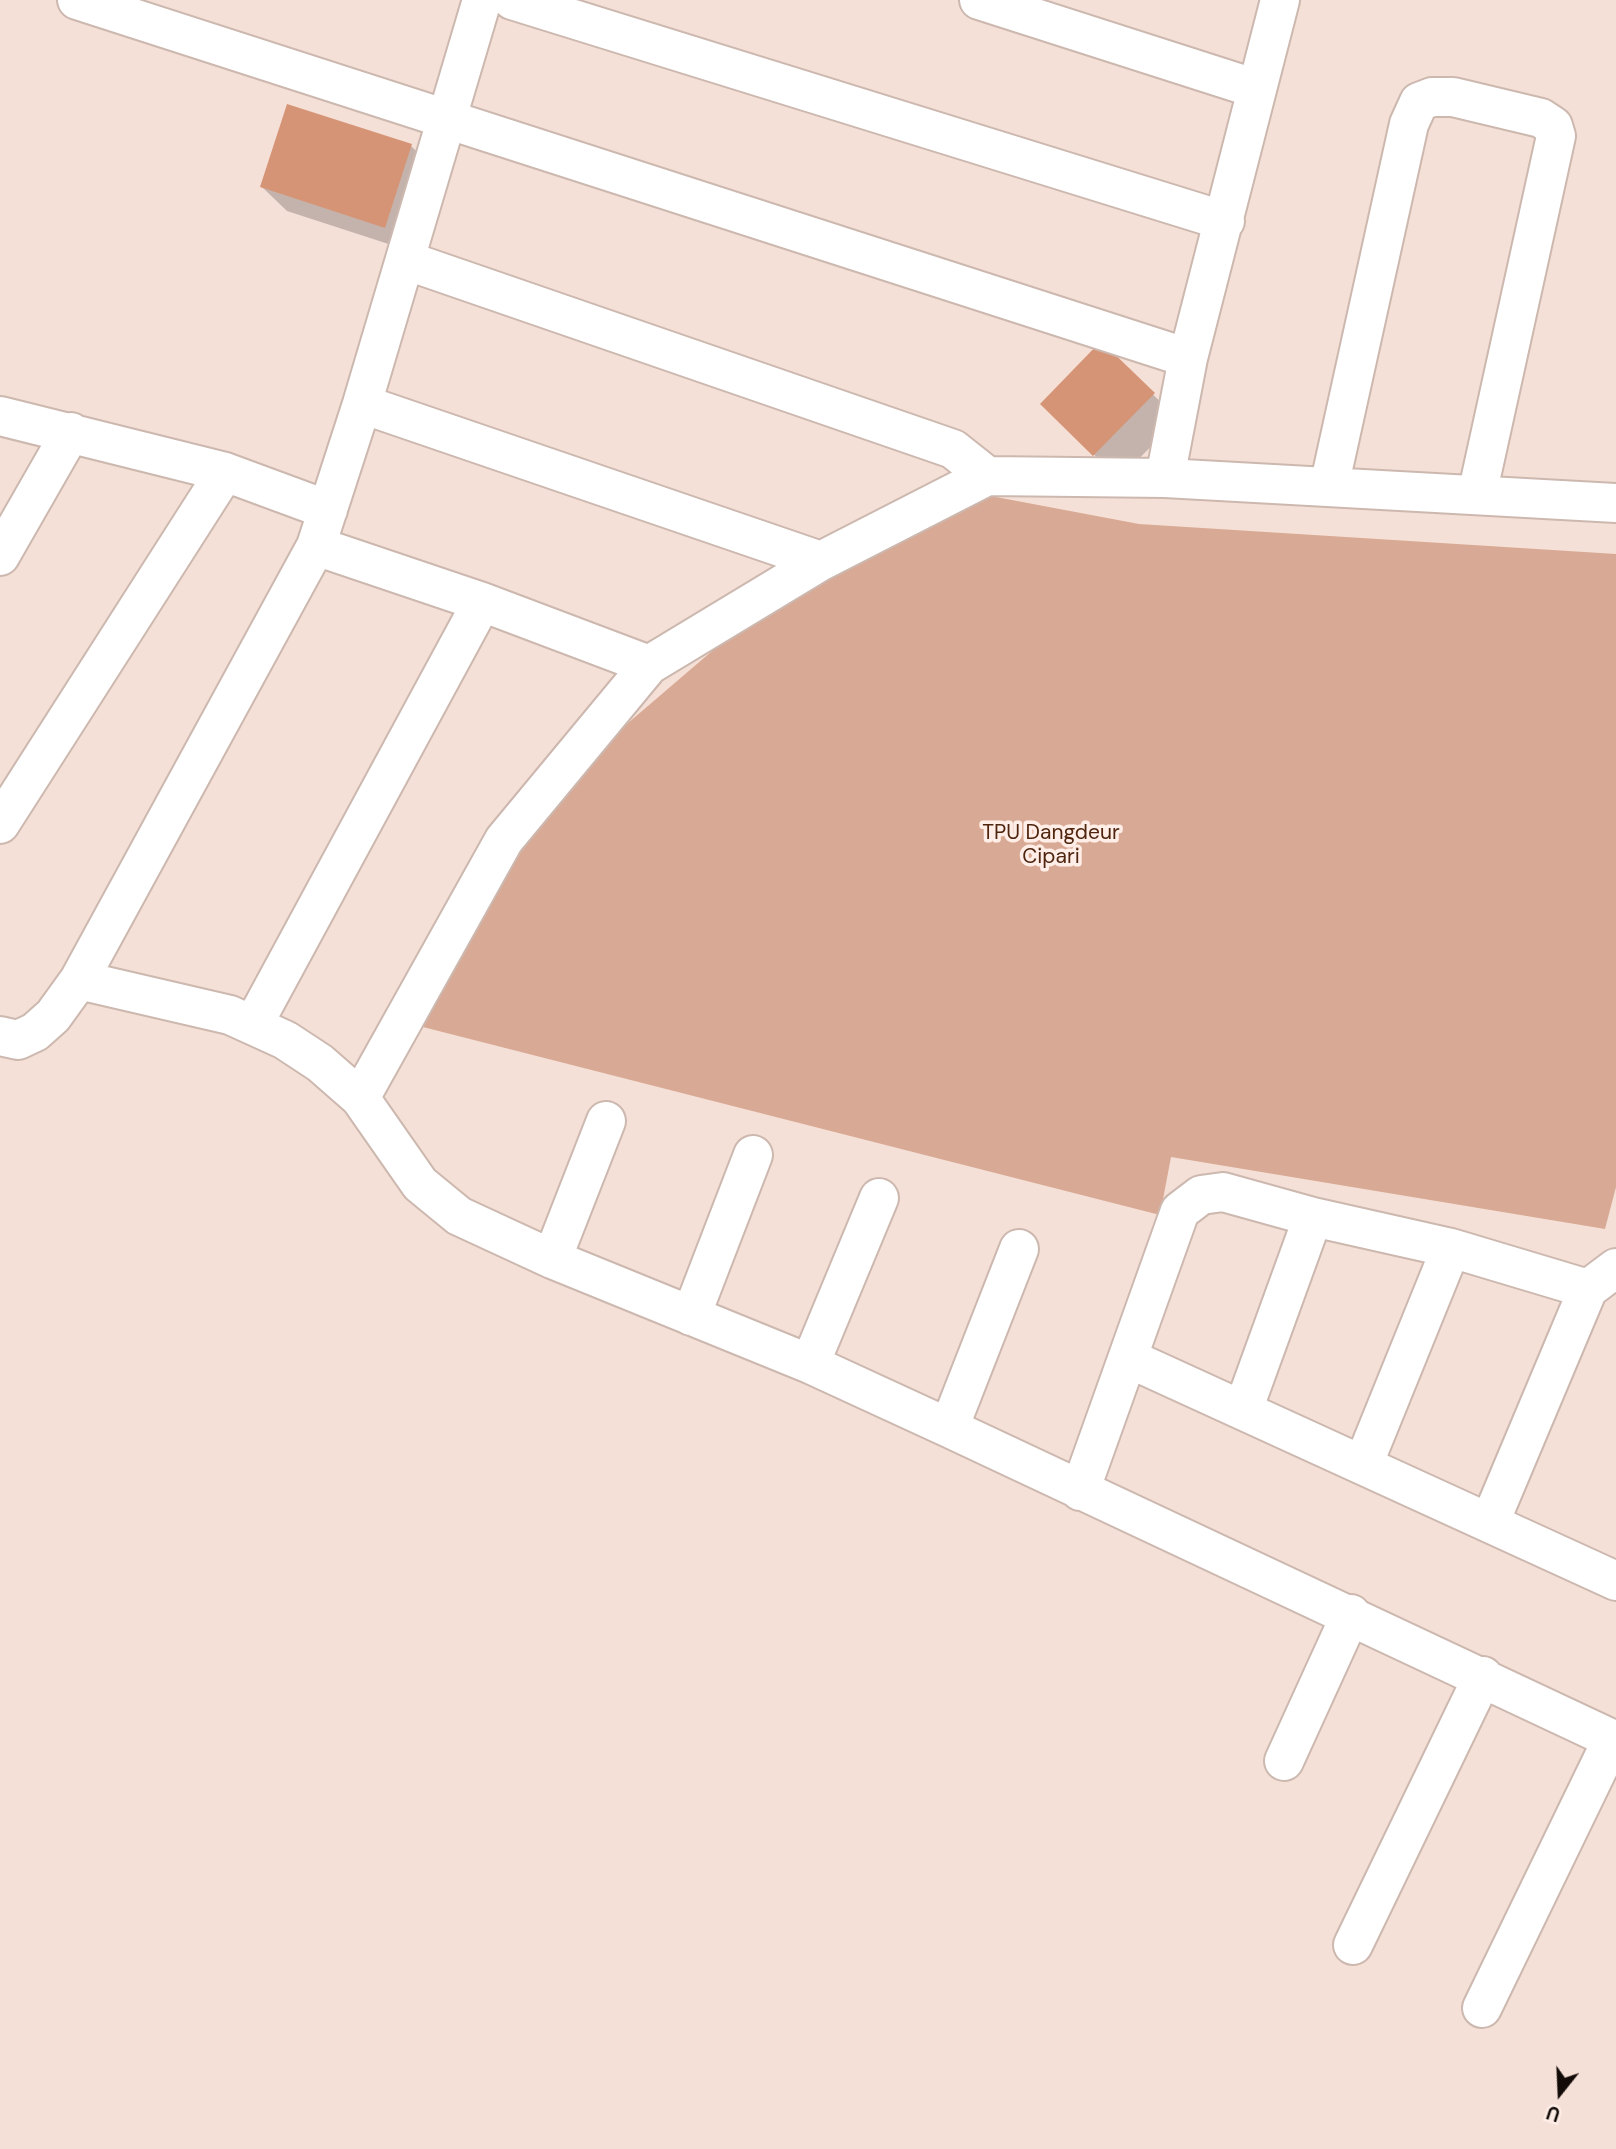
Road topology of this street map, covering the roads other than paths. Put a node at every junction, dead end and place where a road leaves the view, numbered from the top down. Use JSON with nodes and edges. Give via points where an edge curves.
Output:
{"nodes":[{"id":1,"x":77,"y":0,"type":"edge"},
{"id":2,"x":482,"y":0,"type":"edge"},
{"id":3,"x":512,"y":0,"type":"edge"},
{"id":4,"x":979,"y":0,"type":"edge"},
{"id":5,"x":1280,"y":0,"type":"edge"},
{"id":6,"x":1257,"y":89,"type":"junction"},
{"id":7,"x":446,"y":120,"type":"junction"},
{"id":8,"x":1225,"y":221,"type":"junction"},
{"id":9,"x":405,"y":260,"type":"junction"},
{"id":10,"x":1188,"y":358,"type":"junction"},
{"id":11,"x":362,"y":404,"type":"junction"},
{"id":12,"x":0,"y":416,"type":"edge"},
{"id":13,"x":71,"y":432,"type":"junction"},
{"id":14,"x":225,"y":472,"type":"junction"},
{"id":15,"x":987,"y":476,"type":"junction"},
{"id":16,"x":1165,"y":478,"type":"junction"},
{"id":17,"x":1329,"y":487,"type":"junction"},
{"id":18,"x":1477,"y":495,"type":"junction"},
{"id":19,"x":1616,"y":503,"type":"edge"},
{"id":20,"x":328,"y":510,"type":"junction"},
{"id":21,"x":316,"y":546,"type":"junction"},
{"id":22,"x":0,"y":556,"type":"edge"},
{"id":23,"x":821,"y":561,"type":"junction"},
{"id":24,"x":482,"y":602,"type":"junction"},
{"id":25,"x":649,"y":665,"type":"junction"},
{"id":26,"x":0,"y":824,"type":"edge"},
{"id":27,"x":79,"y":980,"type":"junction"},
{"id":28,"x":253,"y":1024,"type":"junction"},
{"id":29,"x":0,"y":1037,"type":"edge"},
{"id":30,"x":360,"y":1098,"type":"junction"},
{"id":31,"x":606,"y":1121,"type":"dead end"},
{"id":32,"x":753,"y":1155,"type":"dead end"},
{"id":33,"x":879,"y":1198,"type":"dead end"},
{"id":34,"x":1313,"y":1217,"type":"junction"},
{"id":35,"x":1451,"y":1248,"type":"junction"},
{"id":36,"x":1019,"y":1249,"type":"dead end"},
{"id":37,"x":552,"y":1259,"type":"junction"},
{"id":38,"x":1602,"y":1278,"type":"edge"},
{"id":39,"x":691,"y":1316,"type":"junction"},
{"id":40,"x":1128,"y":1358,"type":"junction"},
{"id":41,"x":810,"y":1364,"type":"junction"},
{"id":42,"x":1243,"y":1410,"type":"junction"},
{"id":43,"x":949,"y":1428,"type":"junction"},
{"id":44,"x":1363,"y":1465,"type":"junction"},
{"id":45,"x":1080,"y":1491,"type":"junction"},
{"id":46,"x":1490,"y":1522,"type":"junction"},
{"id":47,"x":1616,"y":1581,"type":"edge"},
{"id":48,"x":1351,"y":1614,"type":"junction"},
{"id":49,"x":1482,"y":1676,"type":"junction"},
{"id":50,"x":1614,"y":1740,"type":"edge"},
{"id":51,"x":1284,"y":1761,"type":"dead end"},
{"id":52,"x":1353,"y":1945,"type":"dead end"},
{"id":53,"x":1482,"y":2008,"type":"dead end"}],
"edges":[{"from":1,"to":7,"type":"street"},
{"from":2,"to":7,"type":"street"},
{"from":3,"to":8,"type":"street"},
{"from":4,"to":6,"type":"street"},
{"from":5,"to":6,"type":"street"},
{"from":6,"to":8,"type":"street"},
{"from":7,"to":9,"type":"street"},
{"from":7,"to":10,"type":"street"},
{"from":8,"to":10,"type":"street"},
{"from":9,"to":11,"type":"street"},
{"from":9,"to":15,"type":"street","via":[[953,449]]},
{"from":10,"to":16,"type":"street"},
{"from":11,"to":20,"type":"street"},
{"from":11,"to":23,"type":"street"},
{"from":12,"to":13,"type":"street"},
{"from":13,"to":14,"type":"street"},
{"from":13,"to":22,"type":"street"},
{"from":14,"to":20,"type":"street"},
{"from":14,"to":26,"type":"street"},
{"from":15,"to":16,"type":"street"},
{"from":15,"to":23,"type":"street"},
{"from":16,"to":17,"type":"street"},
{"from":17,"to":18,"type":"street"},
{"from":17,"to":18,"type":"street","via":[[1409,124],[1419,102],[1453,97],[1541,118],[1552,125],[1556,136]]},
{"from":18,"to":19,"type":"street"},
{"from":20,"to":21,"type":"street"},
{"from":21,"to":24,"type":"street"},
{"from":21,"to":27,"type":"street"},
{"from":23,"to":25,"type":"street"},
{"from":24,"to":25,"type":"street"},
{"from":24,"to":28,"type":"street"},
{"from":25,"to":30,"type":"street","via":[[504,840]]},
{"from":27,"to":28,"type":"street"},
{"from":27,"to":29,"type":"street","via":[[35,1032],[18,1040]]},
{"from":28,"to":30,"type":"street","via":[[320,1063]]},
{"from":30,"to":37,"type":"street","via":[[420,1184],[459,1216]]},
{"from":31,"to":37,"type":"street"},
{"from":32,"to":39,"type":"street"},
{"from":33,"to":41,"type":"street"},
{"from":34,"to":35,"type":"street"},
{"from":34,"to":40,"type":"street","via":[[1223,1192],[1201,1195],[1180,1211]]},
{"from":34,"to":42,"type":"street"},
{"from":35,"to":38,"type":"street"},
{"from":35,"to":44,"type":"street"},
{"from":36,"to":43,"type":"street"},
{"from":37,"to":39,"type":"street"},
{"from":38,"to":46,"type":"street"},
{"from":39,"to":41,"type":"street"},
{"from":40,"to":42,"type":"street"},
{"from":40,"to":45,"type":"street"},
{"from":41,"to":43,"type":"street"},
{"from":42,"to":44,"type":"street"},
{"from":43,"to":45,"type":"street"},
{"from":44,"to":46,"type":"street"},
{"from":45,"to":48,"type":"street"},
{"from":46,"to":47,"type":"street"},
{"from":48,"to":49,"type":"street"},
{"from":48,"to":51,"type":"street"},
{"from":49,"to":50,"type":"street"},
{"from":49,"to":52,"type":"street"},
{"from":50,"to":53,"type":"street"}]}
